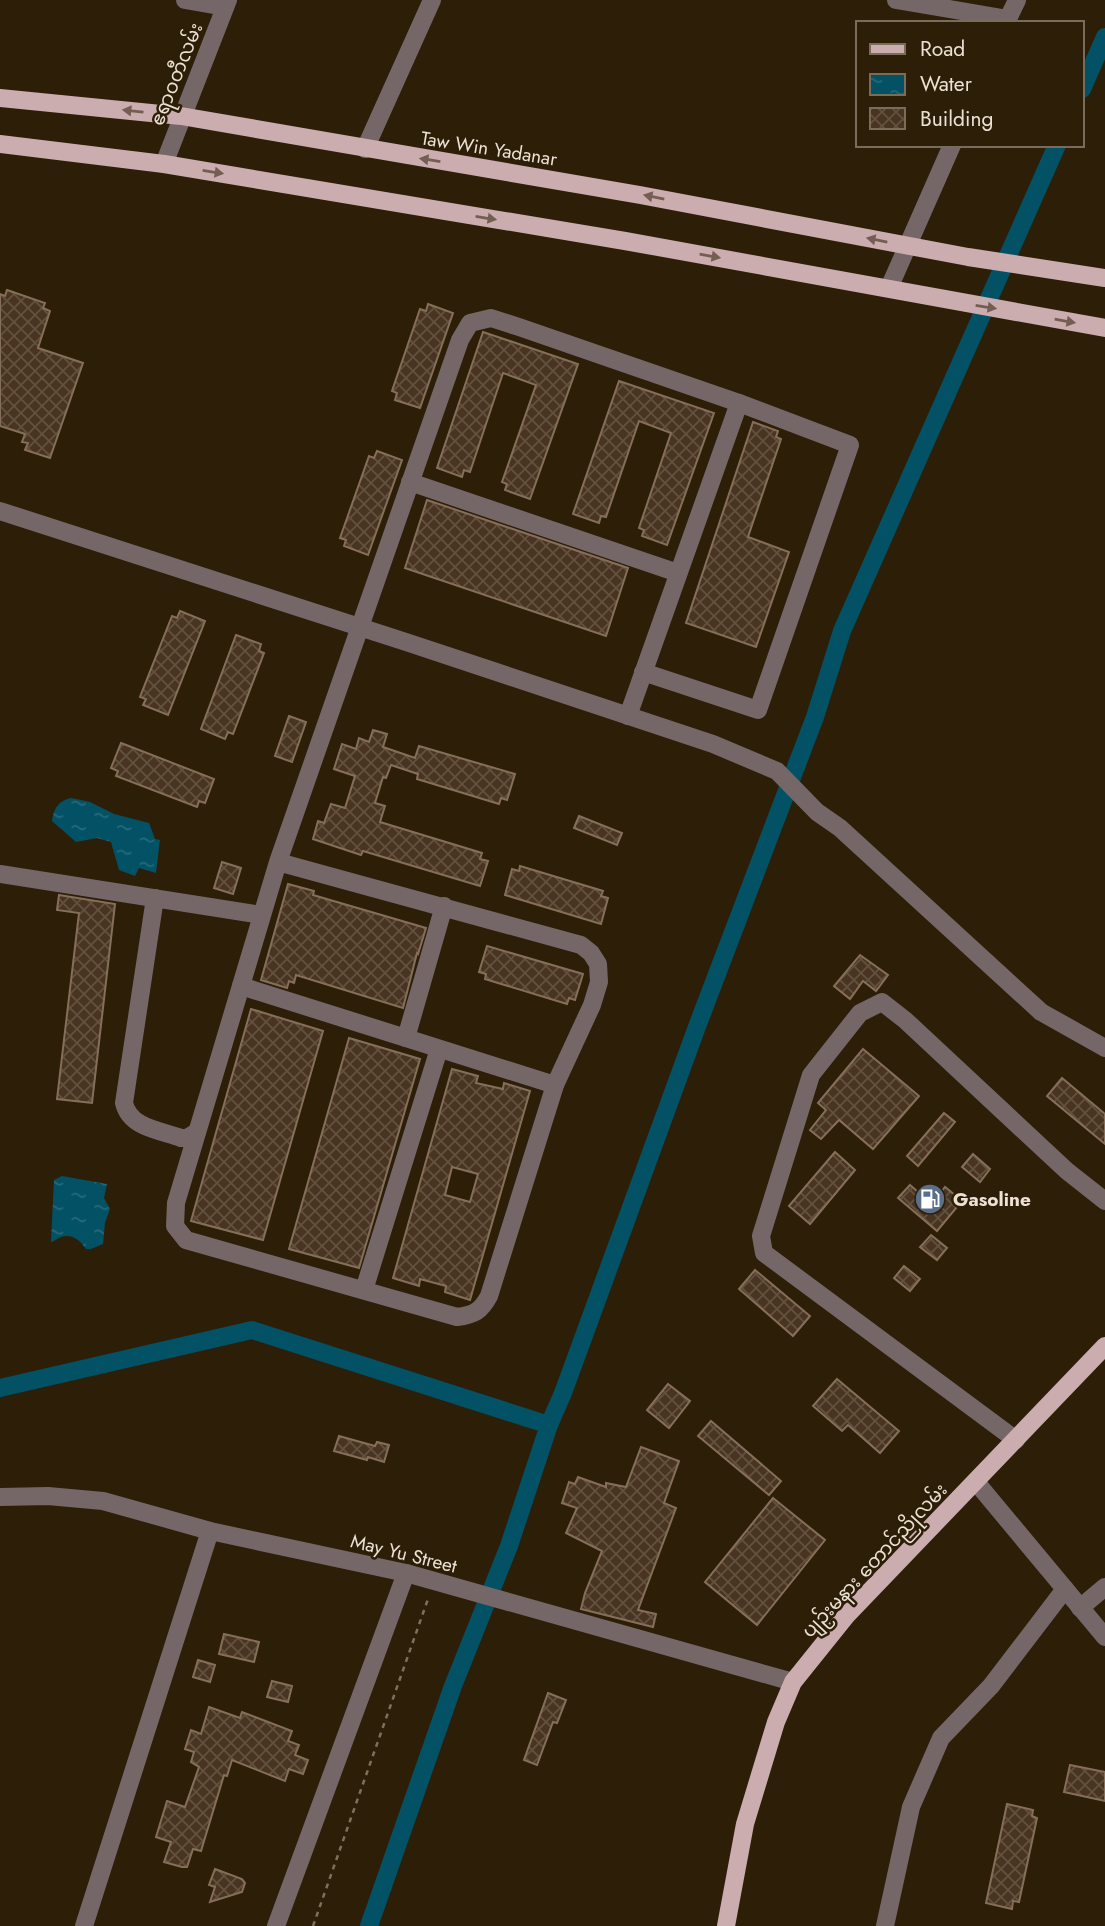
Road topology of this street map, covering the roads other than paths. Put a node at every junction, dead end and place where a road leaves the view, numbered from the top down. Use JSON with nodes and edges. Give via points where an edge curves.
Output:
{"nodes":[{"id":1,"x":185,"y":0,"type":"edge"},
{"id":2,"x":432,"y":0,"type":"edge"},
{"id":3,"x":895,"y":0,"type":"edge"},
{"id":4,"x":1017,"y":0,"type":"edge"},
{"id":5,"x":227,"y":4,"type":"edge"},
{"id":6,"x":1007,"y":21,"type":"edge"},
{"id":7,"x":0,"y":98,"type":"edge"},
{"id":8,"x":181,"y":116,"type":"junction"},
{"id":9,"x":0,"y":144,"type":"edge"},
{"id":10,"x":951,"y":147,"type":"edge"},
{"id":11,"x":365,"y":149,"type":"junction"},
{"id":12,"x":164,"y":164,"type":"junction"},
{"id":13,"x":908,"y":246,"type":"junction"},
{"id":14,"x":1105,"y":278,"type":"edge"},
{"id":15,"x":889,"y":288,"type":"junction"},
{"id":16,"x":1105,"y":328,"type":"edge"},
{"id":17,"x":739,"y":403,"type":"junction"},
{"id":18,"x":410,"y":482,"type":"junction"},
{"id":19,"x":0,"y":511,"type":"edge"},
{"id":20,"x":678,"y":573,"type":"junction"},
{"id":21,"x":359,"y":627,"type":"junction"},
{"id":22,"x":643,"y":672,"type":"junction"},
{"id":23,"x":628,"y":716,"type":"junction"},
{"id":24,"x":278,"y":862,"type":"junction"},
{"id":25,"x":0,"y":874,"type":"edge"},
{"id":26,"x":155,"y":898,"type":"junction"},
{"id":27,"x":444,"y":906,"type":"junction"},
{"id":28,"x":261,"y":915,"type":"junction"},
{"id":29,"x":241,"y":986,"type":"junction"},
{"id":30,"x":406,"y":1038,"type":"junction"},
{"id":31,"x":1105,"y":1048,"type":"edge"},
{"id":32,"x":439,"y":1049,"type":"junction"},
{"id":33,"x":555,"y":1085,"type":"junction"},
{"id":34,"x":197,"y":1132,"type":"junction"},
{"id":35,"x":1105,"y":1201,"type":"edge"},
{"id":36,"x":364,"y":1290,"type":"junction"},
{"id":37,"x":1105,"y":1346,"type":"edge"},
{"id":38,"x":1016,"y":1440,"type":"junction"},
{"id":39,"x":976,"y":1482,"type":"junction"},
{"id":40,"x":0,"y":1497,"type":"edge"},
{"id":41,"x":210,"y":1531,"type":"junction"},
{"id":42,"x":406,"y":1573,"type":"junction"},
{"id":43,"x":1105,"y":1587,"type":"edge"},
{"id":44,"x":1065,"y":1590,"type":"junction"},
{"id":45,"x":1080,"y":1608,"type":"junction"},
{"id":46,"x":1105,"y":1637,"type":"edge"},
{"id":47,"x":793,"y":1682,"type":"junction"},
{"id":48,"x":84,"y":1926,"type":"edge"},
{"id":49,"x":276,"y":1926,"type":"edge"},
{"id":50,"x":726,"y":1926,"type":"edge"},
{"id":51,"x":885,"y":1926,"type":"edge"}],
"edges":[{"from":1,"to":5,"type":"street"},
{"from":2,"to":11,"type":"street"},
{"from":3,"to":6,"type":"street"},
{"from":4,"to":6,"type":"street"},
{"from":5,"to":8,"type":"street","name":"ဧရာဝတီလမ်း"},
{"from":8,"to":7,"type":"main road","name":"Taw Win Yadanar","one_way":true},
{"from":8,"to":11,"type":"main road","name":"Taw Win Yadanar"},
{"from":8,"to":12,"type":"street","name":"ဧရာဝတီလမ်း"},
{"from":9,"to":12,"type":"main road"},
{"from":10,"to":13,"type":"street"},
{"from":13,"to":11,"type":"main road","name":"Taw Win Yadanar","one_way":true},
{"from":12,"to":15,"type":"main road","one_way":true},
{"from":13,"to":14,"type":"main road","name":"Taw Win Yadanar"},
{"from":13,"to":15,"type":"street"},
{"from":15,"to":16,"type":"main road","one_way":true},
{"from":17,"to":18,"type":"street","via":[[491,318],[470,323]]},
{"from":17,"to":20,"type":"street"},
{"from":17,"to":22,"type":"street","via":[[850,444],[758,710]]},
{"from":18,"to":20,"type":"street"},
{"from":18,"to":21,"type":"street"},
{"from":19,"to":21,"type":"street"},
{"from":20,"to":22,"type":"street"},
{"from":21,"to":23,"type":"street"},
{"from":21,"to":24,"type":"street"},
{"from":22,"to":23,"type":"street"},
{"from":23,"to":31,"type":"street","via":[[777,771],[1041,1012]]},
{"from":24,"to":27,"type":"street"},
{"from":24,"to":28,"type":"street"},
{"from":25,"to":26,"type":"street"},
{"from":26,"to":28,"type":"street"},
{"from":26,"to":34,"type":"street","via":[[124,1102],[136,1122],[181,1138]]},
{"from":27,"to":30,"type":"street"},
{"from":27,"to":33,"type":"street","via":[[581,945],[598,964],[599,982],[592,1005]]},
{"from":28,"to":29,"type":"street"},
{"from":29,"to":30,"type":"street"},
{"from":29,"to":34,"type":"street"},
{"from":30,"to":32,"type":"street"},
{"from":32,"to":33,"type":"street"},
{"from":32,"to":36,"type":"street"},
{"from":33,"to":36,"type":"street","via":[[482,1309],[457,1317]]},
{"from":34,"to":36,"type":"street","via":[[176,1203],[175,1226],[186,1240]]},
{"from":35,"to":38,"type":"street","via":[[882,1002],[860,1013],[810,1075],[761,1236],[764,1253]]},
{"from":37,"to":38,"type":"main road","name":"ပျဉ်းမနား တောင်ညိုလမ်း"},
{"from":38,"to":39,"type":"main road","name":"ပျဉ်းမနား တောင်ညိုလမ်း"},
{"from":39,"to":44,"type":"street"},
{"from":39,"to":47,"type":"main road","name":"ပျဉ်းမနား တောင်ညိုလမ်း","via":[[846,1616]]},
{"from":40,"to":41,"type":"street","name":"May Yu Street","via":[[103,1502]]},
{"from":41,"to":42,"type":"street","name":"May Yu Street"},
{"from":41,"to":48,"type":"street"},
{"from":42,"to":47,"type":"street","name":"May Yu Street"},
{"from":42,"to":49,"type":"street"},
{"from":43,"to":45,"type":"street"},
{"from":44,"to":45,"type":"street"},
{"from":44,"to":51,"type":"street","via":[[990,1686],[941,1738],[911,1807]]},
{"from":45,"to":46,"type":"street"},
{"from":47,"to":50,"type":"main road","name":"ပျဉ်းမနား တောင်ညိုလမ်း","via":[[745,1824]]}]}
